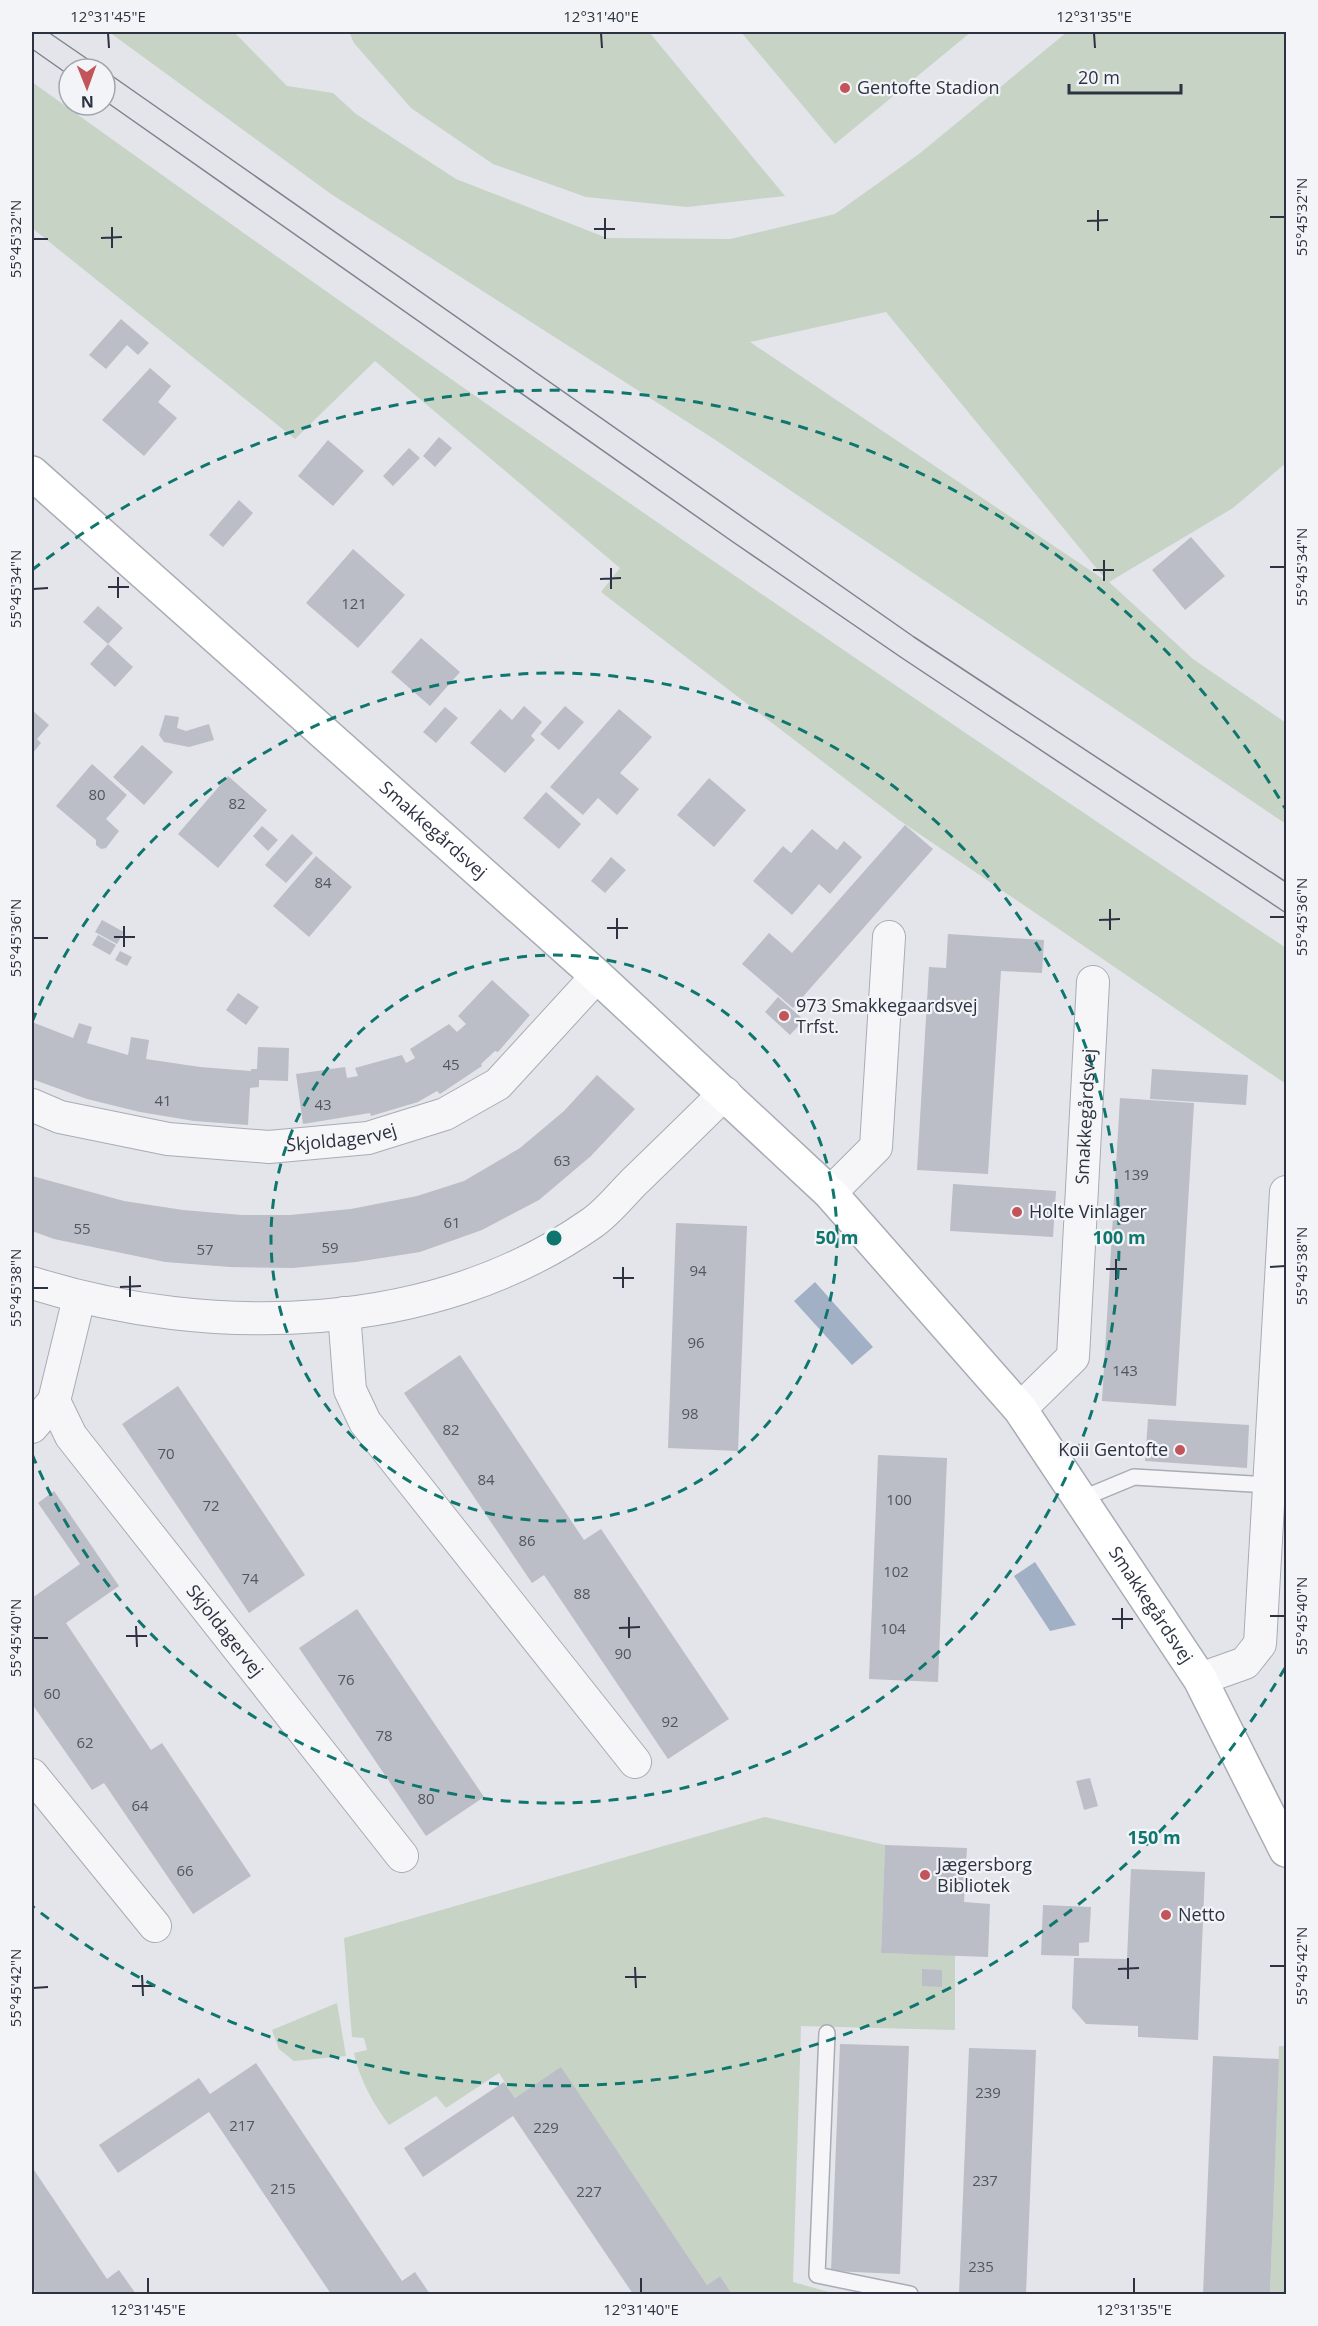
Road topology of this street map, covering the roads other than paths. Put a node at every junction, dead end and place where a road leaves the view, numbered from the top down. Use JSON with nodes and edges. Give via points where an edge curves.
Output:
{"nodes":[{"id":1,"x":32,"y":473,"type":"edge"},
{"id":2,"x":889,"y":937,"type":"dead end"},
{"id":3,"x":597,"y":976,"type":"junction"},
{"id":4,"x":1093,"y":982,"type":"dead end"},
{"id":5,"x":725,"y":1093,"type":"junction"},
{"id":6,"x":32,"y":1105,"type":"edge"},
{"id":7,"x":1287,"y":1192,"type":"edge"},
{"id":8,"x":830,"y":1193,"type":"junction"},
{"id":9,"x":32,"y":1283,"type":"edge"},
{"id":10,"x":79,"y":1298,"type":"junction"},
{"id":11,"x":344,"y":1313,"type":"junction"},
{"id":12,"x":54,"y":1401,"type":"junction"},
{"id":13,"x":1020,"y":1409,"type":"junction"},
{"id":14,"x":32,"y":1427,"type":"edge"},
{"id":15,"x":1269,"y":1485,"type":"junction"},
{"id":16,"x":1081,"y":1499,"type":"junction"},
{"id":17,"x":1200,"y":1679,"type":"junction"},
{"id":18,"x":635,"y":1762,"type":"dead end"},
{"id":19,"x":32,"y":1775,"type":"edge"},
{"id":20,"x":1287,"y":1850,"type":"edge"},
{"id":21,"x":402,"y":1856,"type":"dead end"},
{"id":22,"x":155,"y":1926,"type":"dead end"},
{"id":23,"x":826,"y":2033,"type":"dead end"},
{"id":24,"x":910,"y":2295,"type":"edge"}],
"edges":[{"from":1,"to":3,"type":"street","name":"Smakkegårdsvej"},
{"from":2,"to":8,"type":"street","via":[[876,1147]]},
{"from":3,"to":5,"type":"street","name":"Smakkegårdsvej"},
{"from":3,"to":6,"type":"street","name":"Skjoldagervej","via":[[498,1084],[445,1114],[368,1138],[269,1146],[168,1139],[60,1117]]},
{"from":4,"to":13,"type":"street","name":"Smakkegårdsvej","via":[[1073,1357]]},
{"from":5,"to":8,"type":"street","name":"Smakkegårdsvej"},
{"from":5,"to":11,"type":"street","via":[[593,1223],[575,1234],[518,1266],[432,1297]]},
{"from":7,"to":15,"type":"street","name":"Smakkegårdsvej"},
{"from":8,"to":13,"type":"street","name":"Smakkegårdsvej"},
{"from":9,"to":10,"type":"street"},
{"from":10,"to":11,"type":"street","via":[[182,1315],[259,1318]]},
{"from":10,"to":12,"type":"street"},
{"from":11,"to":18,"type":"street","via":[[350,1390],[365,1422]]},
{"from":12,"to":14,"type":"street"},
{"from":12,"to":21,"type":"street","name":"Skjoldagervej","via":[[71,1436]]},
{"from":13,"to":16,"type":"street","name":"Smakkegårdsvej"},
{"from":15,"to":16,"type":"lane","via":[[1134,1477]]},
{"from":15,"to":17,"type":"street","name":"Smakkegårdsvej","via":[[1260,1644],[1245,1663]]},
{"from":16,"to":17,"type":"street","name":"Smakkegårdsvej"},
{"from":17,"to":20,"type":"street","name":"Smakkegårdsvej"},
{"from":19,"to":22,"type":"street"},
{"from":23,"to":24,"type":"lane","via":[[817,2275]]}]}
